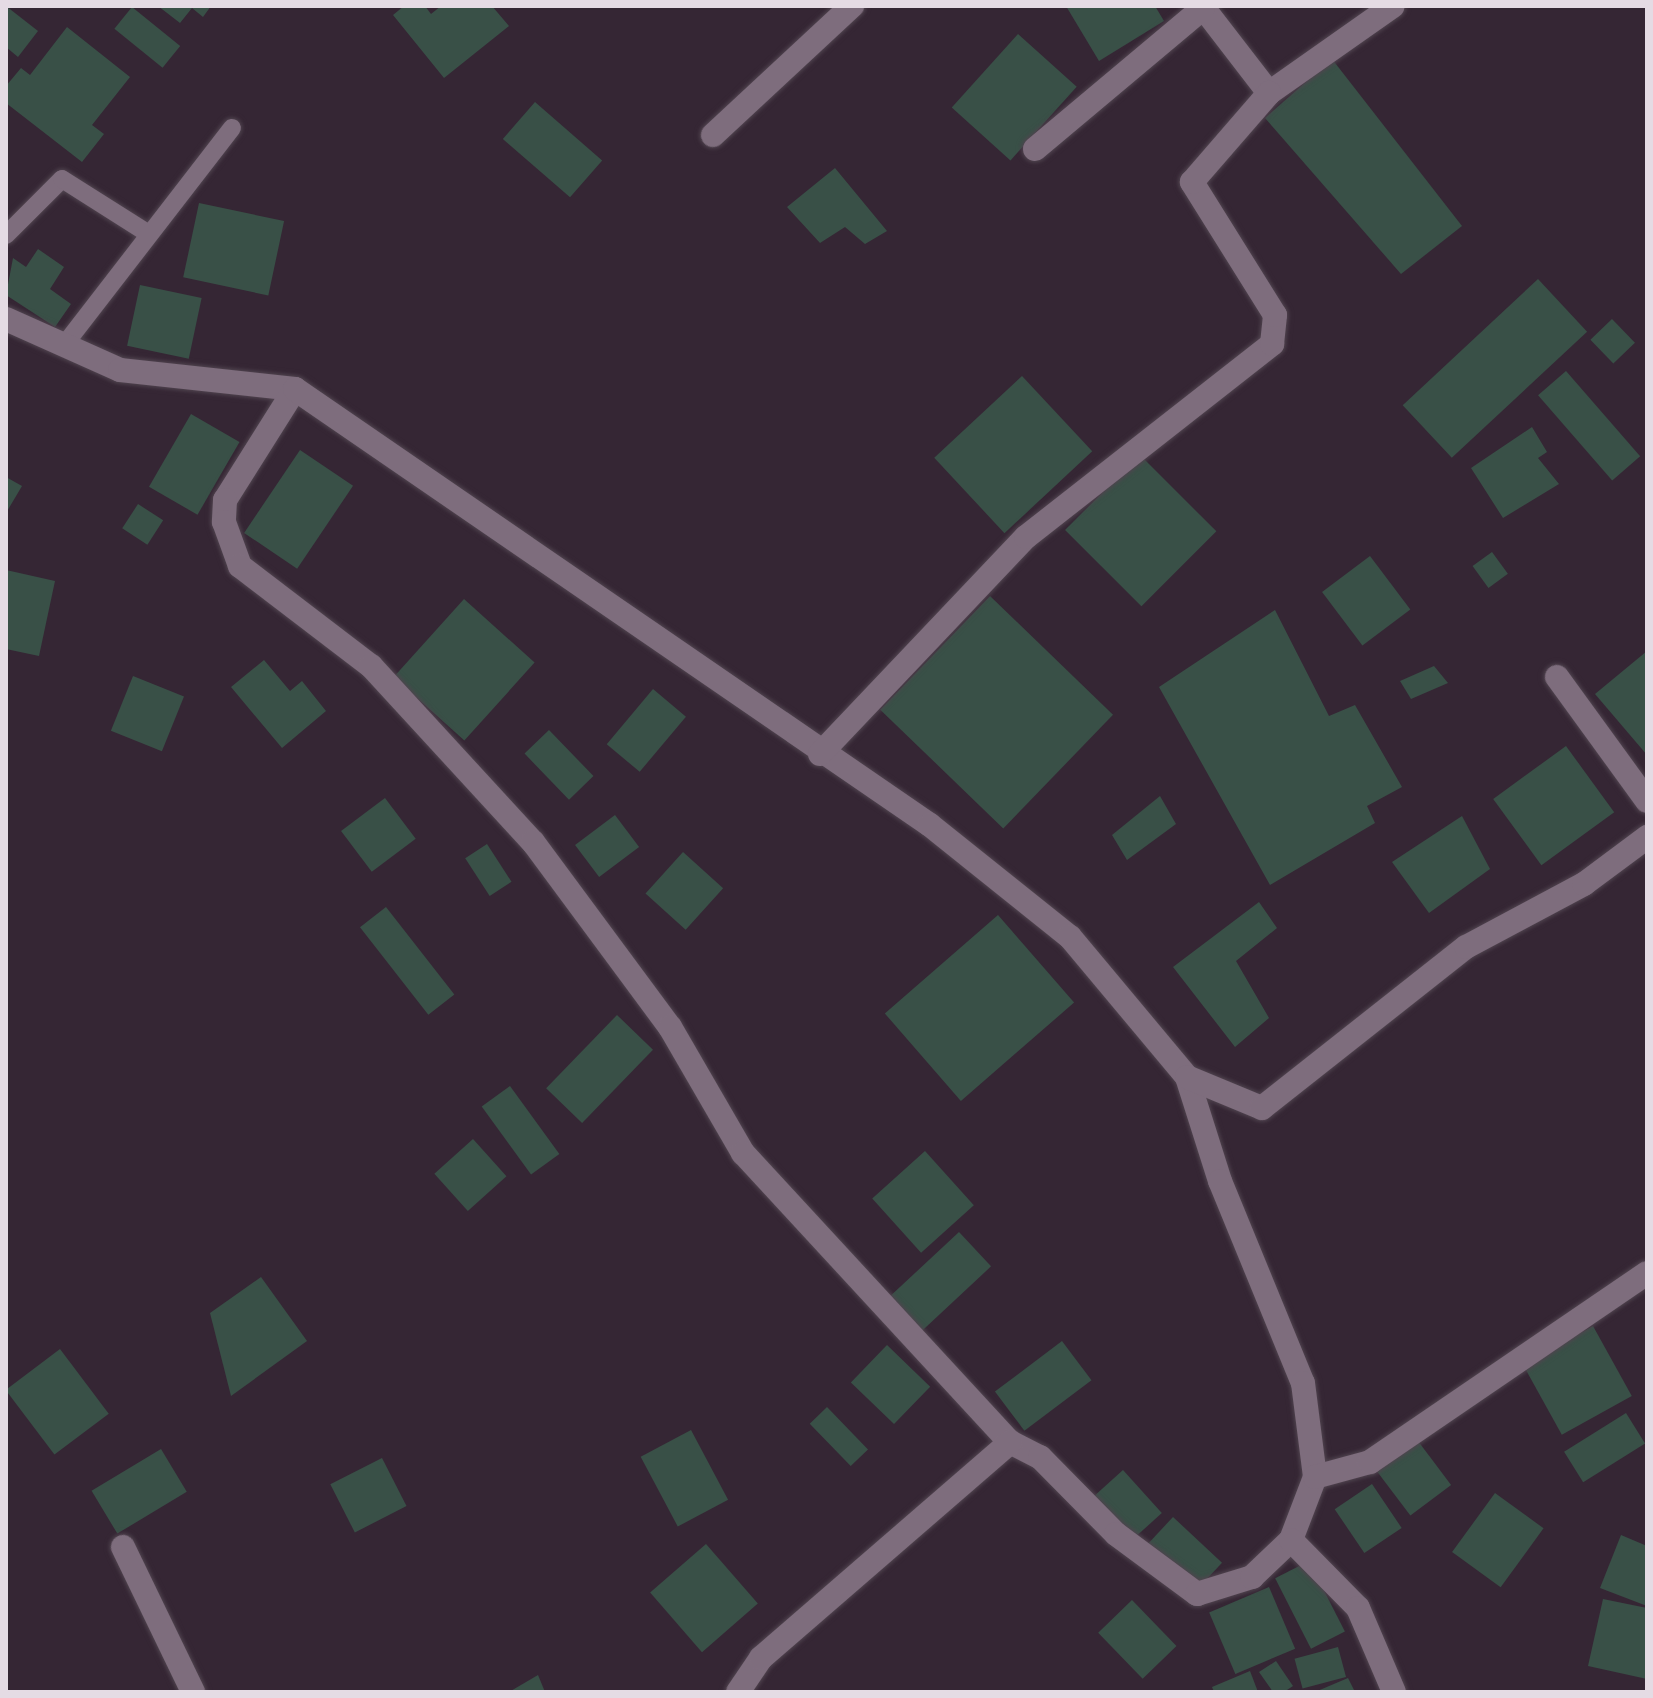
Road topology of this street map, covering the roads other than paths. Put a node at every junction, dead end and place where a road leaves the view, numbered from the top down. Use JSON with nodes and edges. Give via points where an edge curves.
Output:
{"nodes":[{"id":1,"x":852,"y":6,"type":"edge"},
{"id":2,"x":1393,"y":6,"type":"edge"},
{"id":3,"x":1202,"y":7,"type":"edge"},
{"id":4,"x":1269,"y":93,"type":"junction"},
{"id":5,"x":232,"y":128,"type":"dead end"},
{"id":6,"x":713,"y":135,"type":"dead end"},
{"id":7,"x":1035,"y":149,"type":"dead end"},
{"id":8,"x":149,"y":234,"type":"junction"},
{"id":9,"x":6,"y":235,"type":"edge"},
{"id":10,"x":6,"y":319,"type":"edge"},
{"id":11,"x":65,"y":344,"type":"junction"},
{"id":12,"x":295,"y":389,"type":"junction"},
{"id":13,"x":1557,"y":677,"type":"dead end"},
{"id":14,"x":820,"y":754,"type":"junction"},
{"id":15,"x":1647,"y":801,"type":"edge"},
{"id":16,"x":1647,"y":837,"type":"edge"},
{"id":17,"x":1187,"y":1077,"type":"junction"},
{"id":18,"x":1647,"y":1273,"type":"edge"},
{"id":19,"x":1010,"y":1442,"type":"junction"},
{"id":20,"x":1315,"y":1477,"type":"junction"},
{"id":21,"x":1291,"y":1540,"type":"junction"},
{"id":22,"x":123,"y":1547,"type":"dead end"},
{"id":23,"x":193,"y":1692,"type":"edge"},
{"id":24,"x":738,"y":1692,"type":"edge"},
{"id":25,"x":1394,"y":1692,"type":"edge"}],
"edges":[{"from":1,"to":6,"type":"street"},
{"from":2,"to":4,"type":"street"},
{"from":3,"to":4,"type":"street"},
{"from":3,"to":7,"type":"street"},
{"from":4,"to":14,"type":"street","via":[[1192,182],[1275,315],[1272,344],[1026,537]]},
{"from":5,"to":8,"type":"lane"},
{"from":8,"to":9,"type":"lane","via":[[62,179]]},
{"from":8,"to":11,"type":"lane"},
{"from":10,"to":11,"type":"street"},
{"from":11,"to":12,"type":"street","via":[[120,370]]},
{"from":12,"to":14,"type":"street"},
{"from":12,"to":19,"type":"street","via":[[225,500],[224,522],[240,566],[371,666],[533,842],[670,1027],[743,1153]]},
{"from":13,"to":15,"type":"street"},
{"from":14,"to":17,"type":"street","via":[[1007,881],[1070,937]]},
{"from":16,"to":17,"type":"street","via":[[1584,884],[1466,947],[1262,1108]]},
{"from":17,"to":20,"type":"street","via":[[1220,1181],[1303,1383]]},
{"from":18,"to":20,"type":"street","via":[[1370,1462]]},
{"from":19,"to":21,"type":"street","via":[[1040,1457],[1116,1534],[1197,1594],[1252,1577]]},
{"from":19,"to":24,"type":"street","via":[[761,1658]]},
{"from":20,"to":21,"type":"street"},
{"from":21,"to":25,"type":"street","via":[[1358,1608]]},
{"from":22,"to":23,"type":"street"}]}
